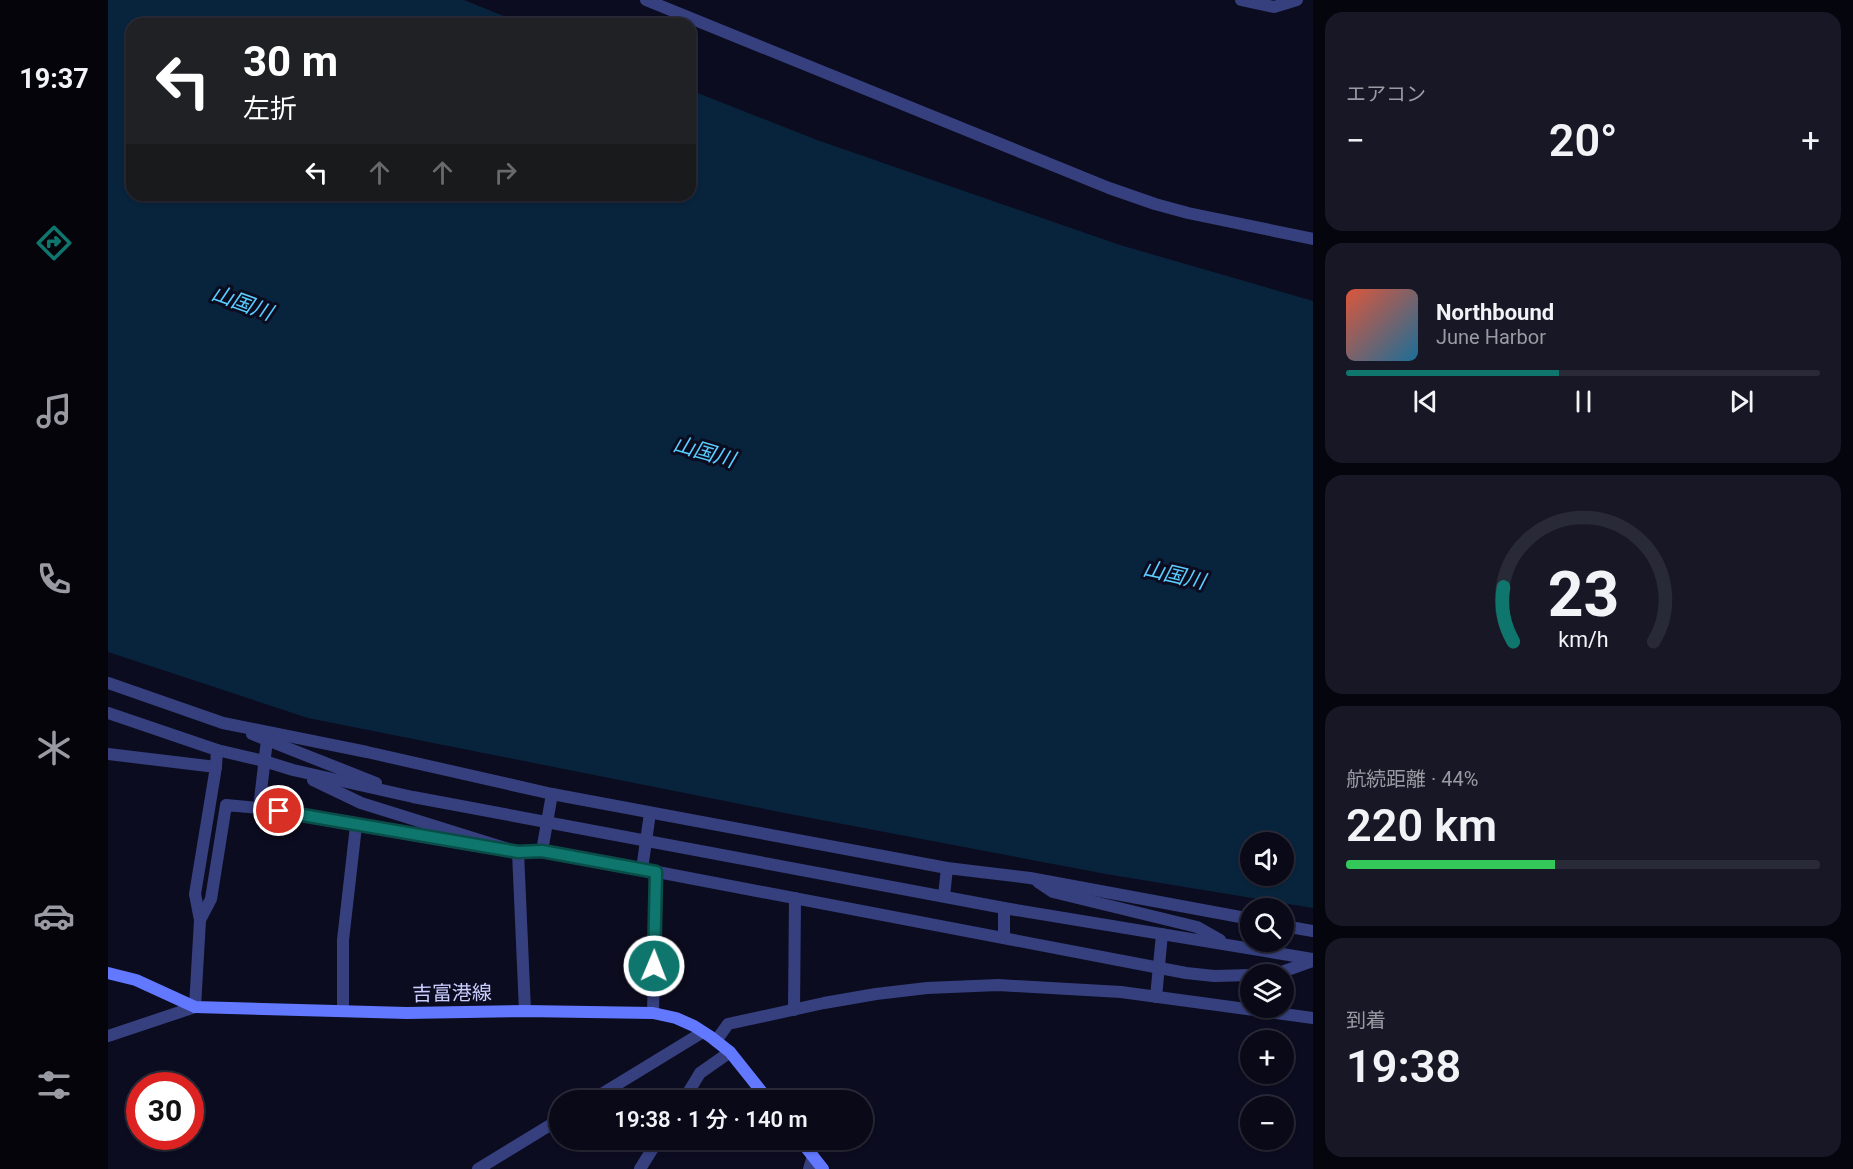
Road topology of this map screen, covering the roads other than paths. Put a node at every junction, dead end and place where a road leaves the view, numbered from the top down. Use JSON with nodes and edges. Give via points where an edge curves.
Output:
{"nodes":[{"id":1,"x":646,"y":0,"type":"edge"},
{"id":2,"x":1241,"y":0,"type":"edge"},
{"id":3,"x":1297,"y":0,"type":"edge"},
{"id":4,"x":690,"y":18,"type":"edge"},
{"id":5,"x":696,"y":20,"type":"edge"},
{"id":6,"x":1313,"y":239,"type":"edge"},
{"id":7,"x":108,"y":683,"type":"edge"},
{"id":8,"x":108,"y":713,"type":"edge"},
{"id":9,"x":223,"y":723,"type":"junction"},
{"id":10,"x":267,"y":740,"type":"junction"},
{"id":11,"x":217,"y":750,"type":"junction"},
{"id":12,"x":108,"y":754,"type":"edge"},
{"id":13,"x":264,"y":760,"type":"junction"},
{"id":14,"x":216,"y":767,"type":"junction"},
{"id":15,"x":293,"y":770,"type":"junction"},
{"id":16,"x":552,"y":794,"type":"junction"},
{"id":17,"x":413,"y":797,"type":"junction"},
{"id":18,"x":259,"y":808,"type":"junction"},
{"id":19,"x":650,"y":813,"type":"junction"},
{"id":20,"x":548,"y":823,"type":"junction"},
{"id":21,"x":357,"y":826,"type":"junction"},
{"id":22,"x":647,"y":842,"type":"junction"},
{"id":23,"x":542,"y":851,"type":"junction"},
{"id":24,"x":518,"y":852,"type":"junction"},
{"id":25,"x":947,"y":868,"type":"junction"},
{"id":26,"x":642,"y":869,"type":"junction"},
{"id":27,"x":656,"y":872,"type":"junction"},
{"id":28,"x":1030,"y":878,"type":"junction"},
{"id":29,"x":944,"y":896,"type":"junction"},
{"id":30,"x":795,"y":898,"type":"junction"},
{"id":31,"x":1004,"y":908,"type":"junction"},
{"id":32,"x":1221,"y":914,"type":"junction"},
{"id":33,"x":1240,"y":917,"type":"edge"},
{"id":34,"x":200,"y":920,"type":"junction"},
{"id":35,"x":1294,"y":928,"type":"edge"},
{"id":36,"x":1313,"y":931,"type":"edge"},
{"id":37,"x":1162,"y":934,"type":"junction"},
{"id":38,"x":1004,"y":938,"type":"junction"},
{"id":39,"x":1216,"y":939,"type":"junction"},
{"id":40,"x":1232,"y":946,"type":"junction"},
{"id":41,"x":1313,"y":960,"type":"edge"},
{"id":42,"x":1294,"y":967,"type":"edge"},
{"id":43,"x":1159,"y":968,"type":"junction"},
{"id":44,"x":108,"y":974,"type":"edge"},
{"id":45,"x":1240,"y":975,"type":"edge"},
{"id":46,"x":1156,"y":997,"type":"junction"},
{"id":47,"x":195,"y":1007,"type":"junction"},
{"id":48,"x":795,"y":1010,"type":"junction"},
{"id":49,"x":343,"y":1011,"type":"junction"},
{"id":50,"x":525,"y":1011,"type":"junction"},
{"id":51,"x":653,"y":1013,"type":"junction"},
{"id":52,"x":1313,"y":1018,"type":"edge"},
{"id":53,"x":703,"y":1032,"type":"junction"},
{"id":54,"x":108,"y":1036,"type":"edge"},
{"id":55,"x":716,"y":1041,"type":"junction"},
{"id":56,"x":730,"y":1052,"type":"junction"},
{"id":57,"x":608,"y":1090,"type":"edge"},
{"id":58,"x":690,"y":1090,"type":"edge"},
{"id":59,"x":760,"y":1090,"type":"edge"},
{"id":60,"x":549,"y":1126,"type":"edge"},
{"id":61,"x":652,"y":1150,"type":"edge"},
{"id":62,"x":808,"y":1150,"type":"edge"},
{"id":63,"x":813,"y":1156,"type":"junction"},
{"id":64,"x":478,"y":1169,"type":"edge"},
{"id":65,"x":640,"y":1169,"type":"edge"},
{"id":66,"x":808,"y":1169,"type":"edge"},
{"id":67,"x":824,"y":1169,"type":"edge"}],
"edges":[{"from":1,"to":4,"type":"street"},
{"from":2,"to":3,"type":"street","via":[[1274,7]]},
{"from":5,"to":6,"type":"street","via":[[1109,188],[1188,213]]},
{"from":7,"to":9,"type":"street"},
{"from":8,"to":11,"type":"street"},
{"from":9,"to":10,"type":"street"},
{"from":9,"to":16,"type":"street"},
{"from":10,"to":13,"type":"street"},
{"from":10,"to":17,"type":"street"},
{"from":11,"to":13,"type":"street"},
{"from":11,"to":14,"type":"street"},
{"from":12,"to":14,"type":"street"},
{"from":13,"to":15,"type":"street"},
{"from":13,"to":18,"type":"street"},
{"from":14,"to":34,"type":"street","via":[[195,894]]},
{"from":15,"to":17,"type":"street"},
{"from":15,"to":24,"type":"street","via":[[362,803]]},
{"from":16,"to":19,"type":"street"},
{"from":16,"to":20,"type":"street"},
{"from":17,"to":20,"type":"street"},
{"from":18,"to":21,"type":"street"},
{"from":18,"to":34,"type":"street","via":[[226,805],[211,899]]},
{"from":19,"to":22,"type":"street"},
{"from":19,"to":25,"type":"street"},
{"from":20,"to":22,"type":"street"},
{"from":20,"to":23,"type":"street"},
{"from":21,"to":24,"type":"street"},
{"from":21,"to":49,"type":"street","via":[[343,940]]},
{"from":22,"to":26,"type":"street"},
{"from":22,"to":29,"type":"street"},
{"from":23,"to":24,"type":"street"},
{"from":23,"to":26,"type":"street"},
{"from":24,"to":50,"type":"street"},
{"from":25,"to":28,"type":"street"},
{"from":25,"to":29,"type":"street"},
{"from":26,"to":27,"type":"street"},
{"from":27,"to":30,"type":"street"},
{"from":27,"to":51,"type":"street"},
{"from":28,"to":32,"type":"street"},
{"from":28,"to":39,"type":"street","via":[[1053,892],[1197,927]]},
{"from":29,"to":31,"type":"street"},
{"from":30,"to":38,"type":"street"},
{"from":30,"to":48,"type":"street"},
{"from":31,"to":37,"type":"street"},
{"from":31,"to":38,"type":"street"},
{"from":32,"to":33,"type":"street"},
{"from":32,"to":39,"type":"street"},
{"from":34,"to":47,"type":"street"},
{"from":35,"to":36,"type":"street"},
{"from":37,"to":40,"type":"street"},
{"from":37,"to":43,"type":"street"},
{"from":38,"to":43,"type":"street"},
{"from":39,"to":40,"type":"street"},
{"from":40,"to":41,"type":"street"},
{"from":41,"to":42,"type":"street"},
{"from":43,"to":45,"type":"street","via":[[1214,976]]},
{"from":43,"to":46,"type":"street"},
{"from":44,"to":47,"type":"main road","name":"吉富港線","via":[[136,980]]},
{"from":46,"to":48,"type":"street","via":[[1057,987],[927,988],[876,993]]},
{"from":46,"to":52,"type":"street"},
{"from":47,"to":49,"type":"main road","name":"吉富港線"},
{"from":47,"to":54,"type":"street"},
{"from":48,"to":55,"type":"street","via":[[729,1024]]},
{"from":49,"to":50,"type":"main road","name":"吉富港線"},
{"from":50,"to":51,"type":"main road","name":"吉富港線"},
{"from":51,"to":53,"type":"main road","name":"吉富港線","via":[[675,1018]]},
{"from":53,"to":55,"type":"main road","name":"吉富港線"},
{"from":53,"to":57,"type":"street"},
{"from":55,"to":56,"type":"main road","name":"吉富港線"},
{"from":56,"to":58,"type":"street","via":[[700,1073]]},
{"from":56,"to":59,"type":"main road","name":"吉富港線"},
{"from":60,"to":64,"type":"street"},
{"from":61,"to":65,"type":"street"},
{"from":62,"to":63,"type":"main road"},
{"from":63,"to":66,"type":"street"},
{"from":63,"to":67,"type":"main road"}]}
